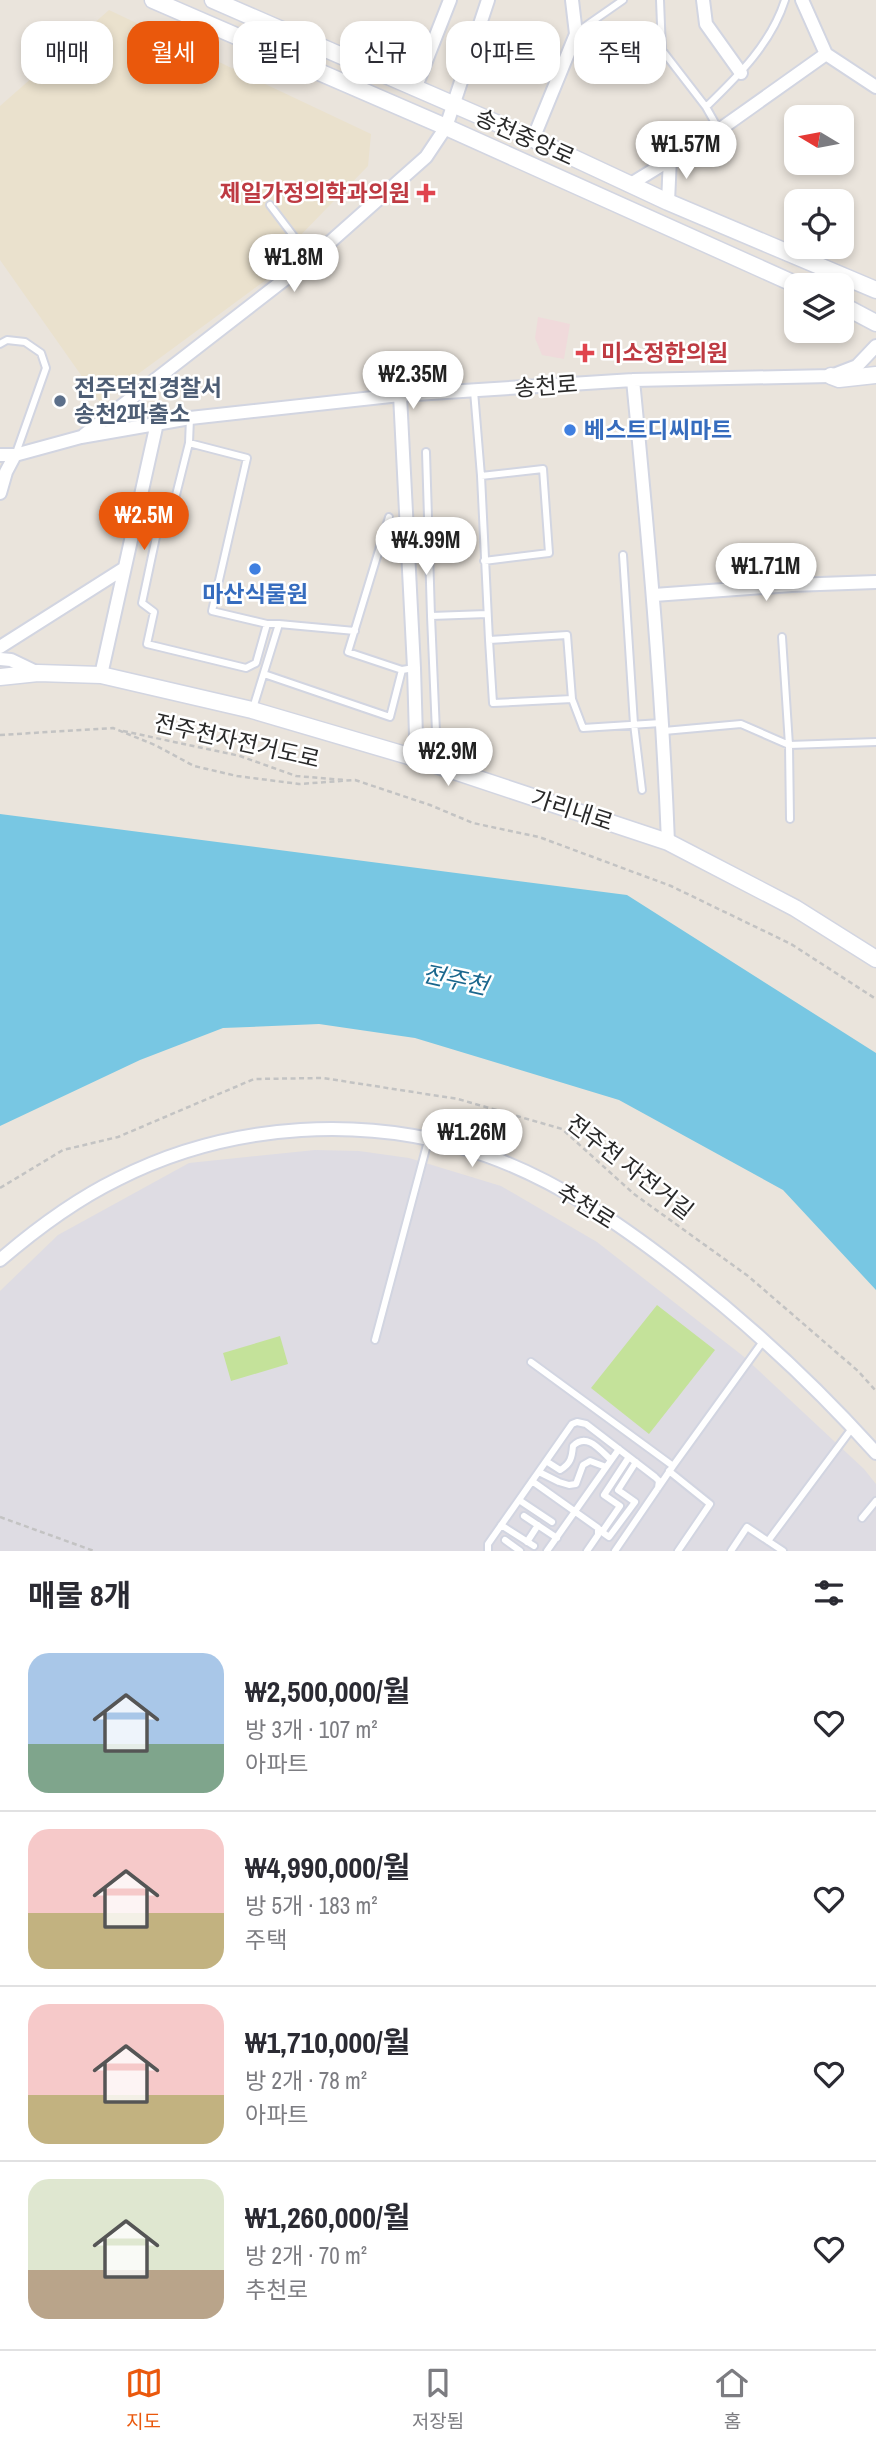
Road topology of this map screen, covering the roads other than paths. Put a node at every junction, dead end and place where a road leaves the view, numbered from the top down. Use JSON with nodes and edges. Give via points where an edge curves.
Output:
{"nodes":[{"id":1,"x":153,"y":0,"type":"edge"},
{"id":2,"x":213,"y":0,"type":"edge"},
{"id":3,"x":450,"y":0,"type":"edge"},
{"id":4,"x":488,"y":0,"type":"edge"},
{"id":5,"x":572,"y":0,"type":"edge"},
{"id":6,"x":623,"y":0,"type":"edge"},
{"id":7,"x":660,"y":0,"type":"edge"},
{"id":8,"x":703,"y":0,"type":"edge"},
{"id":9,"x":785,"y":0,"type":"edge"},
{"id":10,"x":802,"y":0,"type":"edge"},
{"id":11,"x":574,"y":21,"type":"edge"},
{"id":12,"x":594,"y":21,"type":"edge"},
{"id":13,"x":574,"y":39,"type":"edge"},
{"id":14,"x":826,"y":54,"type":"junction"},
{"id":15,"x":741,"y":73,"type":"junction"},
{"id":16,"x":876,"y":87,"type":"edge"},
{"id":17,"x":415,"y":89,"type":"junction"},
{"id":18,"x":454,"y":106,"type":"junction"},
{"id":19,"x":706,"y":107,"type":"junction"},
{"id":20,"x":446,"y":127,"type":"junction"},
{"id":21,"x":719,"y":130,"type":"junction"},
{"id":22,"x":533,"y":139,"type":"junction"},
{"id":23,"x":670,"y":158,"type":"junction"},
{"id":24,"x":629,"y":185,"type":"junction"},
{"id":25,"x":668,"y":202,"type":"junction"},
{"id":26,"x":270,"y":205,"type":"dead end"},
{"id":27,"x":311,"y":259,"type":"junction"},
{"id":28,"x":784,"y":279,"type":"edge"},
{"id":29,"x":876,"y":290,"type":"edge"},
{"id":30,"x":854,"y":311,"type":"edge"},
{"id":31,"x":876,"y":323,"type":"edge"},
{"id":32,"x":0,"y":344,"type":"edge"},
{"id":33,"x":876,"y":346,"type":"edge"},
{"id":34,"x":876,"y":375,"type":"edge"},
{"id":35,"x":831,"y":376,"type":"junction"},
{"id":36,"x":633,"y":380,"type":"junction"},
{"id":37,"x":474,"y":391,"type":"junction"},
{"id":38,"x":400,"y":395,"type":"junction"},
{"id":39,"x":190,"y":418,"type":"junction"},
{"id":40,"x":157,"y":423,"type":"junction"},
{"id":41,"x":81,"y":437,"type":"junction"},
{"id":42,"x":189,"y":443,"type":"junction"},
{"id":43,"x":426,"y":452,"type":"dead end"},
{"id":44,"x":0,"y":455,"type":"edge"},
{"id":45,"x":15,"y":455,"type":"junction"},
{"id":46,"x":481,"y":476,"type":"junction"},
{"id":47,"x":0,"y":494,"type":"edge"},
{"id":48,"x":389,"y":517,"type":"dead end"},
{"id":49,"x":623,"y":555,"type":"dead end"},
{"id":50,"x":484,"y":561,"type":"junction"},
{"id":51,"x":789,"y":566,"type":"dead end"},
{"id":52,"x":123,"y":569,"type":"junction"},
{"id":53,"x":876,"y":582,"type":"edge"},
{"id":54,"x":792,"y":584,"type":"junction"},
{"id":55,"x":654,"y":595,"type":"junction"},
{"id":56,"x":487,"y":614,"type":"junction"},
{"id":57,"x":431,"y":616,"type":"junction"},
{"id":58,"x":267,"y":624,"type":"junction"},
{"id":59,"x":279,"y":624,"type":"junction"},
{"id":60,"x":355,"y":631,"type":"junction"},
{"id":61,"x":782,"y":637,"type":"dead end"},
{"id":62,"x":489,"y":640,"type":"junction"},
{"id":63,"x":0,"y":647,"type":"edge"},
{"id":64,"x":0,"y":659,"type":"edge"},
{"id":65,"x":408,"y":669,"type":"junction"},
{"id":66,"x":38,"y":673,"type":"junction"},
{"id":67,"x":264,"y":674,"type":"junction"},
{"id":68,"x":101,"y":675,"type":"junction"},
{"id":69,"x":0,"y":677,"type":"edge"},
{"id":70,"x":572,"y":699,"type":"junction"},
{"id":71,"x":252,"y":710,"type":"junction"},
{"id":72,"x":634,"y":724,"type":"junction"},
{"id":73,"x":663,"y":727,"type":"junction"},
{"id":74,"x":436,"y":732,"type":"dead end"},
{"id":75,"x":876,"y":742,"type":"edge"},
{"id":76,"x":789,"y":745,"type":"junction"},
{"id":77,"x":412,"y":757,"type":"junction"},
{"id":78,"x":642,"y":790,"type":"dead end"},
{"id":79,"x":790,"y":819,"type":"dead end"},
{"id":80,"x":668,"y":842,"type":"junction"},
{"id":81,"x":876,"y":960,"type":"edge"},
{"id":82,"x":429,"y":1139,"type":"junction"},
{"id":83,"x":0,"y":1260,"type":"edge"},
{"id":84,"x":375,"y":1340,"type":"dead end"},
{"id":85,"x":764,"y":1340,"type":"junction"},
{"id":86,"x":531,"y":1362,"type":"dead end"},
{"id":87,"x":853,"y":1427,"type":"junction"},
{"id":88,"x":619,"y":1449,"type":"junction"},
{"id":89,"x":876,"y":1453,"type":"edge"},
{"id":90,"x":629,"y":1457,"type":"junction"},
{"id":91,"x":546,"y":1461,"type":"junction"},
{"id":92,"x":636,"y":1462,"type":"junction"},
{"id":93,"x":609,"y":1464,"type":"junction"},
{"id":94,"x":671,"y":1468,"type":"junction"},
{"id":95,"x":538,"y":1472,"type":"junction"},
{"id":96,"x":532,"y":1481,"type":"junction"},
{"id":97,"x":658,"y":1488,"type":"junction"},
{"id":98,"x":519,"y":1500,"type":"junction"},
{"id":99,"x":876,"y":1501,"type":"edge"},
{"id":100,"x":548,"y":1509,"type":"dead end"},
{"id":101,"x":575,"y":1512,"type":"junction"},
{"id":102,"x":524,"y":1516,"type":"dead end"},
{"id":103,"x":543,"y":1516,"type":"junction"},
{"id":104,"x":862,"y":1518,"type":"dead end"},
{"id":105,"x":552,"y":1522,"type":"dead end"},
{"id":106,"x":535,"y":1523,"type":"junction"},
{"id":107,"x":501,"y":1525,"type":"junction"},
{"id":108,"x":526,"y":1529,"type":"dead end"},
{"id":109,"x":600,"y":1530,"type":"junction"},
{"id":110,"x":557,"y":1538,"type":"junction"},
{"id":111,"x":505,"y":1540,"type":"dead end"},
{"id":112,"x":768,"y":1541,"type":"junction"},
{"id":113,"x":527,"y":1542,"type":"junction"},
{"id":114,"x":534,"y":1546,"type":"dead end"},
{"id":115,"x":486,"y":1550,"type":"edge"},
{"id":116,"x":515,"y":1550,"type":"edge"},
{"id":117,"x":547,"y":1551,"type":"edge"},
{"id":118,"x":587,"y":1551,"type":"edge"},
{"id":119,"x":615,"y":1551,"type":"edge"},
{"id":120,"x":678,"y":1551,"type":"edge"},
{"id":121,"x":731,"y":1551,"type":"edge"},
{"id":122,"x":783,"y":1551,"type":"edge"}],
"edges":[{"from":1,"to":20,"type":"street","name":"송천중앙로"},
{"from":2,"to":17,"type":"street","name":"송천중앙로"},
{"from":3,"to":17,"type":"street"},
{"from":4,"to":18,"type":"street"},
{"from":5,"to":11,"type":"street"},
{"from":6,"to":12,"type":"lane"},
{"from":7,"to":19,"type":"lane","via":[[662,50]]},
{"from":8,"to":15,"type":"street","via":[[706,24]]},
{"from":9,"to":15,"type":"lane","via":[[777,24]]},
{"from":10,"to":14,"type":"street"},
{"from":13,"to":22,"type":"street"},
{"from":14,"to":16,"type":"street"},
{"from":14,"to":21,"type":"street"},
{"from":15,"to":19,"type":"lane"},
{"from":17,"to":18,"type":"street","name":"송천중앙로"},
{"from":18,"to":20,"type":"street"},
{"from":18,"to":22,"type":"street","name":"송천중앙로"},
{"from":19,"to":21,"type":"lane"},
{"from":20,"to":27,"type":"street","via":[[426,157]]},
{"from":20,"to":28,"type":"street","name":"송천중앙로"},
{"from":21,"to":23,"type":"street"},
{"from":22,"to":24,"type":"street","name":"송천중앙로"},
{"from":23,"to":24,"type":"street"},
{"from":23,"to":25,"type":"street"},
{"from":24,"to":25,"type":"street","name":"송천중앙로"},
{"from":25,"to":29,"type":"street","name":"송천중앙로"},
{"from":26,"to":27,"type":"lane"},
{"from":27,"to":41,"type":"street"},
{"from":30,"to":31,"type":"street"},
{"from":32,"to":45,"type":"lane","via":[[25,342],[41,353],[46,368]]},
{"from":33,"to":35,"type":"street","name":"송천로","via":[[857,366]]},
{"from":34,"to":35,"type":"street"},
{"from":35,"to":36,"type":"street","name":"송천로"},
{"from":36,"to":37,"type":"street","name":"송천로"},
{"from":36,"to":55,"type":"street"},
{"from":37,"to":38,"type":"street","name":"송천로"},
{"from":37,"to":46,"type":"lane"},
{"from":38,"to":39,"type":"street","name":"송천로"},
{"from":38,"to":65,"type":"street"},
{"from":39,"to":40,"type":"street","name":"송천로"},
{"from":39,"to":42,"type":"lane"},
{"from":40,"to":41,"type":"street","name":"송천로"},
{"from":40,"to":52,"type":"street"},
{"from":41,"to":45,"type":"street","name":"송천로"},
{"from":42,"to":58,"type":"lane","via":[[247,458],[212,611]]},
{"from":42,"to":58,"type":"lane","via":[[175,499],[163,503],[142,603],[154,612],[147,644],[246,668],[256,663]]},
{"from":43,"to":57,"type":"lane"},
{"from":44,"to":45,"type":"street","name":"송천로"},
{"from":45,"to":47,"type":"street"},
{"from":46,"to":50,"type":"lane"},
{"from":46,"to":50,"type":"lane","via":[[543,469],[549,553]]},
{"from":48,"to":60,"type":"lane"},
{"from":49,"to":72,"type":"lane"},
{"from":50,"to":56,"type":"lane"},
{"from":51,"to":54,"type":"lane"},
{"from":52,"to":63,"type":"street"},
{"from":52,"to":68,"type":"street"},
{"from":53,"to":54,"type":"street"},
{"from":54,"to":55,"type":"street"},
{"from":55,"to":73,"type":"street"},
{"from":56,"to":57,"type":"lane"},
{"from":56,"to":62,"type":"lane"},
{"from":57,"to":74,"type":"lane"},
{"from":58,"to":59,"type":"lane"},
{"from":59,"to":60,"type":"lane"},
{"from":59,"to":67,"type":"lane"},
{"from":60,"to":65,"type":"lane","via":[[348,652]]},
{"from":61,"to":76,"type":"lane"},
{"from":62,"to":70,"type":"lane","via":[[494,703]]},
{"from":62,"to":70,"type":"lane","via":[[567,635]]},
{"from":64,"to":66,"type":"street"},
{"from":65,"to":67,"type":"lane","via":[[390,717]]},
{"from":65,"to":77,"type":"street","via":[[416,737]]},
{"from":66,"to":68,"type":"street","name":"가리내로"},
{"from":66,"to":69,"type":"street","name":"가리내로"},
{"from":67,"to":71,"type":"lane"},
{"from":68,"to":71,"type":"street","name":"가리내로"},
{"from":70,"to":72,"type":"lane","via":[[583,728]]},
{"from":71,"to":77,"type":"street","name":"가리내로"},
{"from":72,"to":73,"type":"lane"},
{"from":72,"to":78,"type":"lane"},
{"from":73,"to":76,"type":"lane","via":[[741,724]]},
{"from":73,"to":80,"type":"street"},
{"from":75,"to":76,"type":"lane"},
{"from":76,"to":79,"type":"lane"},
{"from":77,"to":80,"type":"street","name":"가리내로"},
{"from":80,"to":81,"type":"street","name":"가리내로","via":[[795,908]]},
{"from":82,"to":83,"type":"street","name":"추천로","via":[[361,1130],[314,1130],[216,1143],[118,1179],[43,1225]]},
{"from":82,"to":84,"type":"lane"},
{"from":82,"to":85,"type":"street","name":"추천로","via":[[488,1156],[551,1184],[607,1217]]},
{"from":85,"to":87,"type":"street","name":"추천로"},
{"from":85,"to":94,"type":"lane"},
{"from":86,"to":94,"type":"lane"},
{"from":87,"to":89,"type":"street","name":"추천로"},
{"from":87,"to":112,"type":"lane"},
{"from":88,"to":90,"type":"lane"},
{"from":88,"to":91,"type":"lane","via":[[577,1422]]},
{"from":88,"to":93,"type":"lane"},
{"from":90,"to":92,"type":"lane"},
{"from":90,"to":109,"type":"lane","via":[[604,1495],[620,1506]]},
{"from":91,"to":93,"type":"lane","via":[[560,1470],[566,1467],[573,1446],[586,1440]]},
{"from":91,"to":95,"type":"lane"},
{"from":92,"to":97,"type":"lane","via":[[659,1481]]},
{"from":92,"to":109,"type":"lane","via":[[618,1490],[635,1502],[609,1537]]},
{"from":93,"to":95,"type":"lane","via":[[590,1461],[583,1465],[576,1484],[569,1485]]},
{"from":93,"to":101,"type":"lane"},
{"from":94,"to":97,"type":"lane"},
{"from":94,"to":120,"type":"lane","via":[[710,1504]]},
{"from":95,"to":96,"type":"lane"},
{"from":96,"to":98,"type":"lane"},
{"from":96,"to":101,"type":"lane"},
{"from":97,"to":119,"type":"lane"},
{"from":98,"to":103,"type":"lane"},
{"from":98,"to":107,"type":"lane"},
{"from":99,"to":104,"type":"lane"},
{"from":100,"to":103,"type":"lane"},
{"from":101,"to":109,"type":"lane"},
{"from":101,"to":110,"type":"lane"},
{"from":102,"to":106,"type":"lane"},
{"from":103,"to":105,"type":"lane"},
{"from":106,"to":108,"type":"lane"},
{"from":106,"to":110,"type":"lane"},
{"from":106,"to":113,"type":"lane"},
{"from":107,"to":113,"type":"lane"},
{"from":107,"to":115,"type":"lane"},
{"from":109,"to":118,"type":"lane"},
{"from":110,"to":117,"type":"lane"},
{"from":111,"to":116,"type":"lane"},
{"from":112,"to":121,"type":"lane","via":[[747,1527]]},
{"from":112,"to":122,"type":"lane"},
{"from":113,"to":114,"type":"lane"}]}
